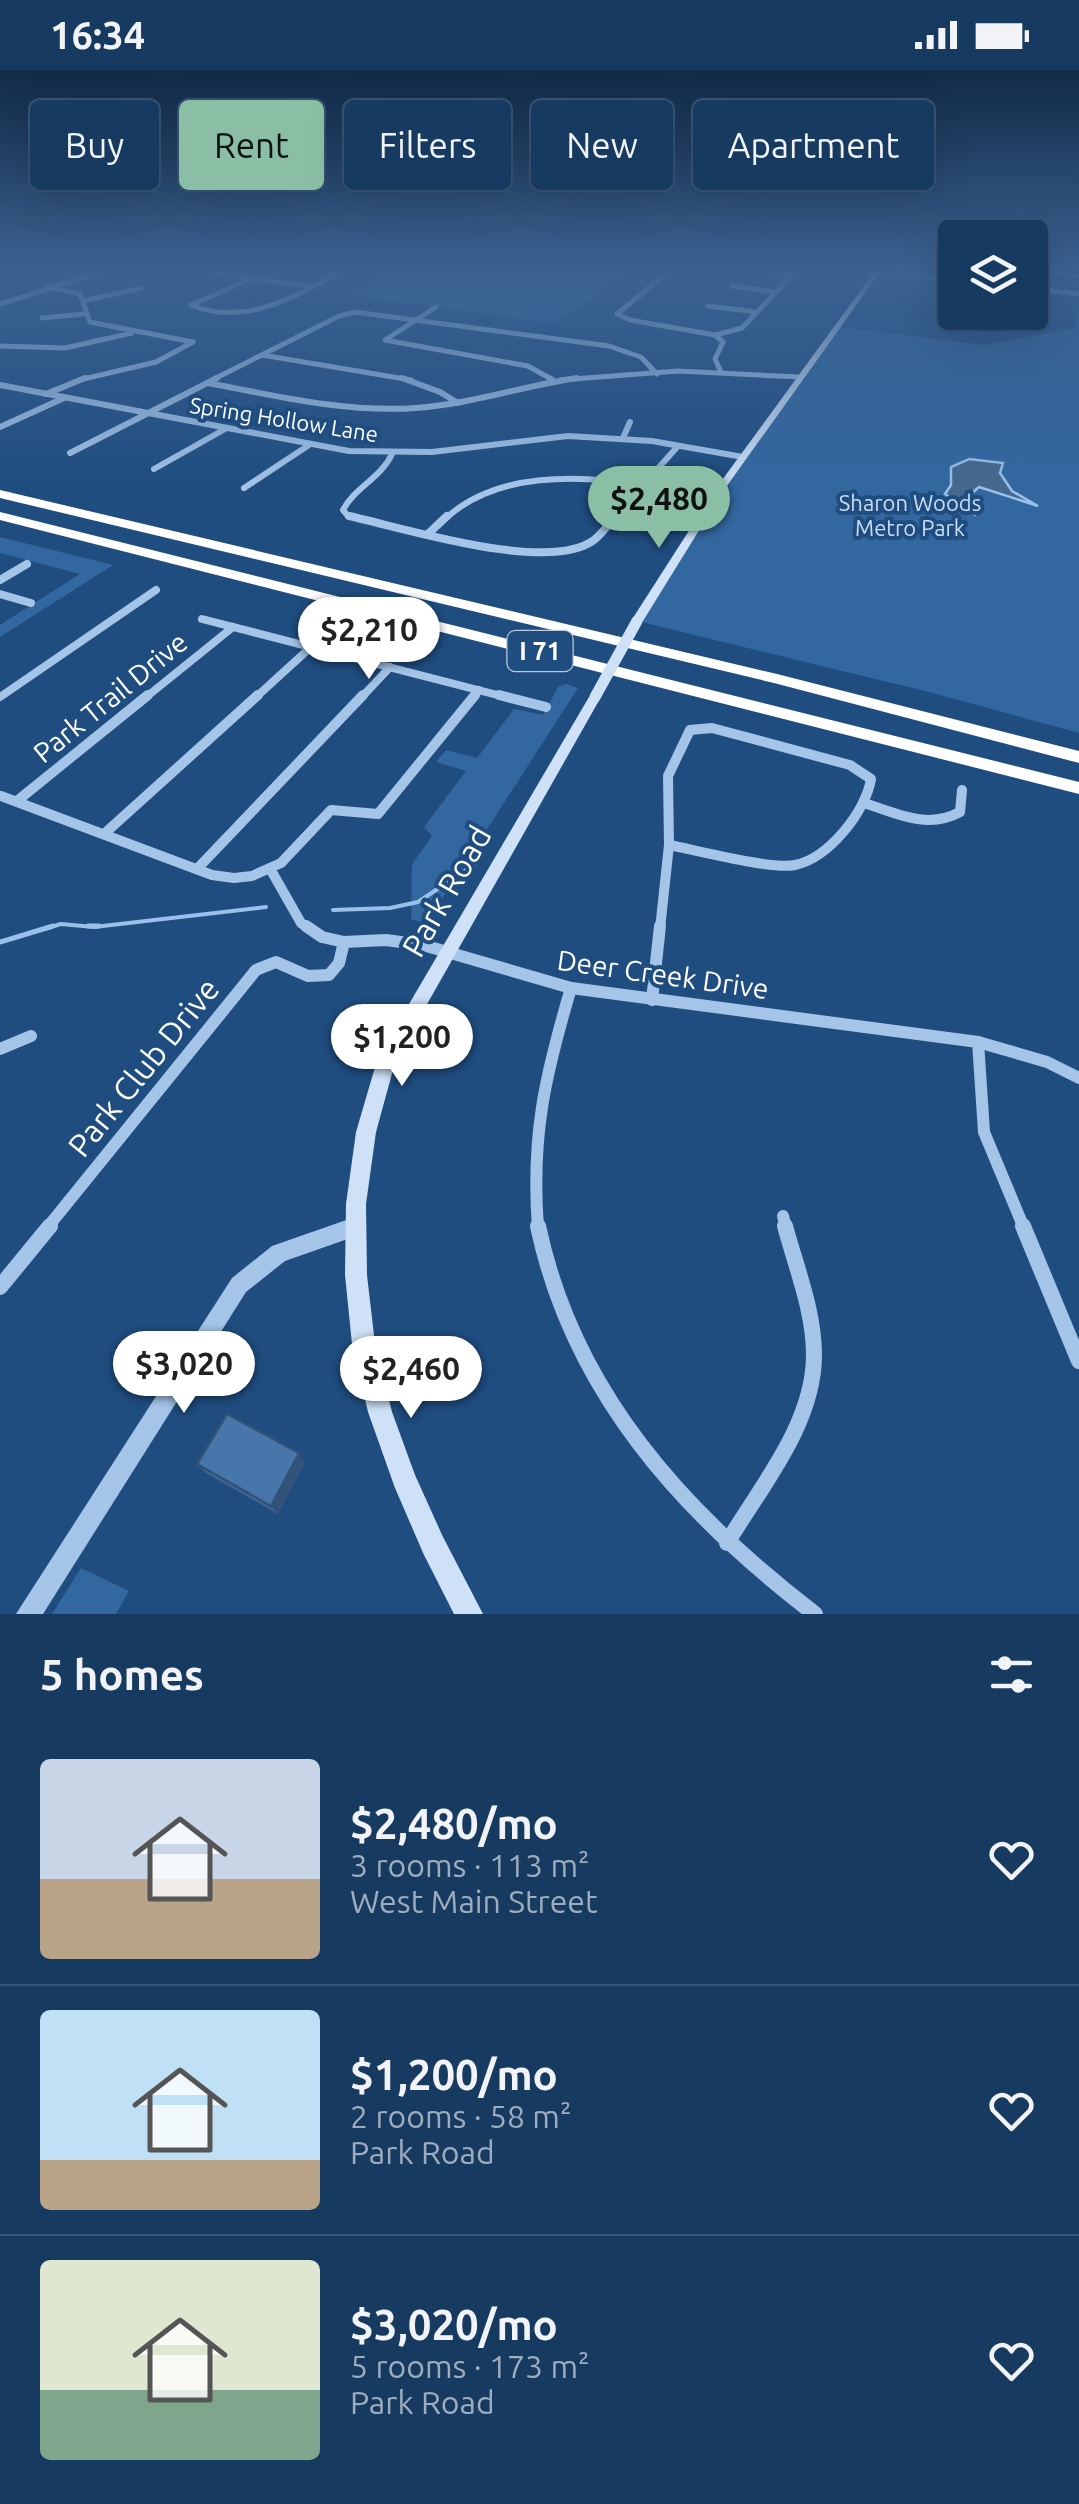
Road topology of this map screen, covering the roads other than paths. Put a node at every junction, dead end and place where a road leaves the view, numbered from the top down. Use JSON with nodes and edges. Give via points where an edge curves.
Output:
{"nodes":[{"id":1,"x":81,"y":344,"type":"edge"},
{"id":2,"x":189,"y":344,"type":"edge"},
{"id":3,"x":285,"y":344,"type":"edge"},
{"id":4,"x":408,"y":344,"type":"edge"},
{"id":5,"x":595,"y":344,"type":"edge"},
{"id":6,"x":722,"y":344,"type":"edge"},
{"id":7,"x":825,"y":344,"type":"edge"},
{"id":8,"x":0,"y":346,"type":"edge"},
{"id":9,"x":262,"y":356,"type":"junction"},
{"id":10,"x":722,"y":372,"type":"junction"},
{"id":11,"x":656,"y":374,"type":"junction"},
{"id":12,"x":800,"y":378,"type":"junction"},
{"id":13,"x":554,"y":381,"type":"junction"},
{"id":14,"x":208,"y":383,"type":"junction"},
{"id":15,"x":0,"y":385,"type":"edge"},
{"id":16,"x":46,"y":394,"type":"junction"},
{"id":17,"x":65,"y":398,"type":"junction"},
{"id":18,"x":458,"y":402,"type":"junction"},
{"id":19,"x":147,"y":414,"type":"junction"},
{"id":20,"x":630,"y":422,"type":"dead end"},
{"id":21,"x":0,"y":427,"type":"edge"},
{"id":22,"x":226,"y":429,"type":"junction"},
{"id":23,"x":624,"y":438,"type":"junction"},
{"id":24,"x":309,"y":445,"type":"junction"},
{"id":25,"x":678,"y":446,"type":"junction"},
{"id":26,"x":70,"y":453,"type":"dead end"},
{"id":27,"x":392,"y":454,"type":"junction"},
{"id":28,"x":743,"y":457,"type":"junction"},
{"id":29,"x":154,"y":470,"type":"dead end"},
{"id":30,"x":645,"y":486,"type":"junction"},
{"id":31,"x":244,"y":488,"type":"dead end"},
{"id":32,"x":0,"y":494,"type":"edge"},
{"id":33,"x":0,"y":516,"type":"edge"},
{"id":34,"x":428,"y":534,"type":"junction"},
{"id":35,"x":563,"y":552,"type":"junction"},
{"id":36,"x":572,"y":560,"type":"dead end"},
{"id":37,"x":27,"y":564,"type":"dead end"},
{"id":38,"x":0,"y":580,"type":"edge"},
{"id":39,"x":156,"y":590,"type":"dead end"},
{"id":40,"x":0,"y":594,"type":"edge"},
{"id":41,"x":32,"y":603,"type":"dead end"},
{"id":42,"x":202,"y":619,"type":"dead end"},
{"id":43,"x":232,"y":627,"type":"junction"},
{"id":44,"x":311,"y":647,"type":"junction"},
{"id":45,"x":390,"y":668,"type":"junction"},
{"id":46,"x":479,"y":690,"type":"junction"},
{"id":47,"x":0,"y":698,"type":"edge"},
{"id":48,"x":546,"y":707,"type":"dead end"},
{"id":49,"x":1079,"y":757,"type":"edge"},
{"id":50,"x":1079,"y":788,"type":"edge"},
{"id":51,"x":962,"y":790,"type":"dead end"},
{"id":52,"x":1,"y":796,"type":"edge"},
{"id":53,"x":16,"y":801,"type":"junction"},
{"id":54,"x":864,"y":803,"type":"junction"},
{"id":55,"x":104,"y":834,"type":"junction"},
{"id":56,"x":669,"y":845,"type":"junction"},
{"id":57,"x":196,"y":869,"type":"junction"},
{"id":58,"x":272,"y":872,"type":"junction"},
{"id":59,"x":344,"y":942,"type":"junction"},
{"id":60,"x":448,"y":952,"type":"junction"},
{"id":61,"x":571,"y":988,"type":"junction"},
{"id":62,"x":652,"y":1000,"type":"junction"},
{"id":63,"x":31,"y":1036,"type":"dead end"},
{"id":64,"x":978,"y":1042,"type":"junction"},
{"id":65,"x":0,"y":1049,"type":"edge"},
{"id":66,"x":1079,"y":1078,"type":"edge"},
{"id":67,"x":783,"y":1216,"type":"dead end"},
{"id":68,"x":352,"y":1228,"type":"junction"},
{"id":69,"x":0,"y":1287,"type":"edge"},
{"id":70,"x":1079,"y":1361,"type":"edge"},
{"id":71,"x":727,"y":1542,"type":"junction"},
{"id":72,"x":29,"y":1614,"type":"edge"},
{"id":73,"x":469,"y":1614,"type":"edge"},
{"id":74,"x":815,"y":1614,"type":"edge"}],
"edges":[{"from":1,"to":8,"type":"street"},
{"from":2,"to":16,"type":"street","via":[[162,360],[92,375]]},
{"from":3,"to":9,"type":"street"},
{"from":4,"to":13,"type":"street","via":[[528,366]]},
{"from":5,"to":11,"type":"street","via":[[642,357]]},
{"from":6,"to":10,"type":"street","via":[[714,360]]},
{"from":7,"to":12,"type":"main road","name":"Park Road"},
{"from":9,"to":14,"type":"street"},
{"from":9,"to":18,"type":"street","via":[[413,380]]},
{"from":10,"to":11,"type":"street"},
{"from":10,"to":12,"type":"street"},
{"from":11,"to":13,"type":"street"},
{"from":12,"to":28,"type":"main road","name":"Park Road"},
{"from":13,"to":18,"type":"street"},
{"from":14,"to":18,"type":"street","via":[[385,409]]},
{"from":14,"to":19,"type":"street"},
{"from":15,"to":16,"type":"street","name":"Spring Hollow Lane"},
{"from":16,"to":17,"type":"street","name":"Spring Hollow Lane"},
{"from":17,"to":19,"type":"street","name":"Spring Hollow Lane"},
{"from":17,"to":21,"type":"street"},
{"from":19,"to":22,"type":"street","name":"Spring Hollow Lane"},
{"from":19,"to":26,"type":"street"},
{"from":20,"to":23,"type":"street"},
{"from":22,"to":24,"type":"street","name":"Spring Hollow Lane"},
{"from":22,"to":29,"type":"street"},
{"from":23,"to":25,"type":"street","name":"Spring Hollow Lane"},
{"from":23,"to":27,"type":"street","name":"Spring Hollow Lane","via":[[546,437]]},
{"from":24,"to":27,"type":"street","name":"Spring Hollow Lane"},
{"from":24,"to":31,"type":"street"},
{"from":25,"to":28,"type":"street","name":"Spring Hollow Lane"},
{"from":25,"to":30,"type":"street"},
{"from":27,"to":34,"type":"street","via":[[343,510],[360,520]]},
{"from":28,"to":60,"type":"main road","name":"Park Road","bridge":true,"via":[[637,622]]},
{"from":30,"to":34,"type":"street","via":[[570,479],[492,491],[470,498]]},
{"from":30,"to":35,"type":"street","via":[[594,541]]},
{"from":32,"to":49,"type":"highway","number":"I 71","via":[[777,678]]},
{"from":33,"to":50,"type":"highway","number":"I 71"},
{"from":34,"to":35,"type":"street","via":[[518,553]]},
{"from":35,"to":36,"type":"street"},
{"from":37,"to":38,"type":"street"},
{"from":39,"to":47,"type":"street"},
{"from":40,"to":41,"type":"street"},
{"from":42,"to":43,"type":"street"},
{"from":43,"to":44,"type":"street"},
{"from":43,"to":53,"type":"street","name":"Park Trail Drive"},
{"from":44,"to":45,"type":"street"},
{"from":44,"to":55,"type":"street"},
{"from":45,"to":46,"type":"street"},
{"from":45,"to":57,"type":"street"},
{"from":46,"to":48,"type":"street"},
{"from":46,"to":58,"type":"street","via":[[378,814],[332,810]]},
{"from":51,"to":54,"type":"street","via":[[960,812],[949,820],[911,818]]},
{"from":52,"to":53,"type":"street"},
{"from":53,"to":55,"type":"street"},
{"from":54,"to":56,"type":"street","via":[[811,861],[792,866]]},
{"from":54,"to":56,"type":"street","via":[[872,788],[863,770],[712,728],[690,730],[668,776]]},
{"from":55,"to":57,"type":"street"},
{"from":56,"to":62,"type":"street"},
{"from":57,"to":58,"type":"street","via":[[234,880]]},
{"from":58,"to":59,"type":"street","name":"Deer Creek Drive","via":[[301,923]]},
{"from":59,"to":60,"type":"street","name":"Deer Creek Drive","via":[[386,940]]},
{"from":59,"to":69,"type":"street","name":"Park Club Drive","via":[[328,975],[308,976],[276,962],[256,970]]},
{"from":60,"to":61,"type":"street","name":"Deer Creek Drive"},
{"from":60,"to":68,"type":"main road","name":"Park Road","via":[[381,1074],[357,1168]]},
{"from":61,"to":62,"type":"street","name":"Deer Creek Drive"},
{"from":61,"to":71,"type":"street","via":[[537,1120],[536,1223],[582,1358],[624,1428]]},
{"from":62,"to":64,"type":"street","name":"Deer Creek Drive"},
{"from":63,"to":65,"type":"street"},
{"from":64,"to":66,"type":"street","name":"Deer Creek Drive"},
{"from":64,"to":70,"type":"street","via":[[984,1132]]},
{"from":67,"to":71,"type":"street","via":[[810,1329],[813,1372],[802,1412]]},
{"from":68,"to":72,"type":"street","via":[[294,1246],[238,1285]]},
{"from":68,"to":73,"type":"main road","name":"Park Road","via":[[360,1322],[384,1428],[430,1543]]},
{"from":71,"to":74,"type":"street"}]}
